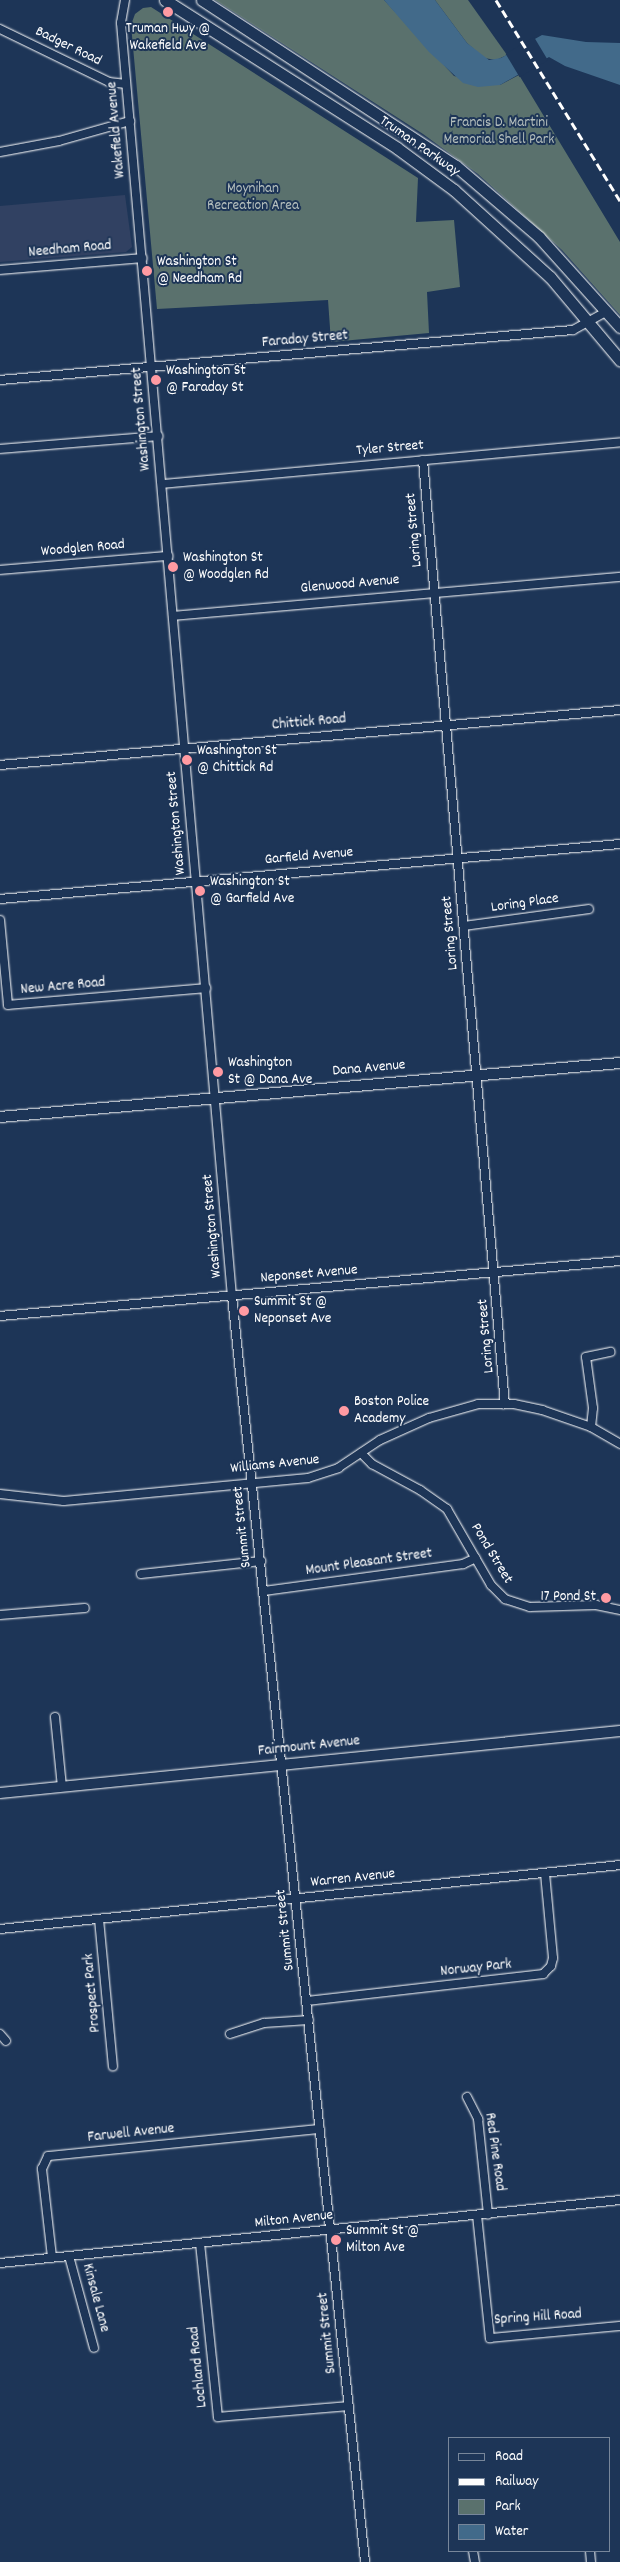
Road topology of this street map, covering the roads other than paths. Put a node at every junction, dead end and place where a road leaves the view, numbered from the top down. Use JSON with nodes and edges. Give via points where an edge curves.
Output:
{"nodes":[{"id":1,"x":125,"y":0,"type":"edge"},
{"id":2,"x":166,"y":0,"type":"edge"},
{"id":3,"x":202,"y":0,"type":"edge"},
{"id":4,"x":0,"y":29,"type":"edge"},
{"id":5,"x":126,"y":84,"type":"junction"},
{"id":6,"x":130,"y":121,"type":"junction"},
{"id":7,"x":0,"y":152,"type":"edge"},
{"id":8,"x":142,"y":258,"type":"junction"},
{"id":9,"x":0,"y":270,"type":"edge"},
{"id":10,"x":607,"y":311,"type":"junction"},
{"id":11,"x":591,"y":322,"type":"junction"},
{"id":12,"x":620,"y":327,"type":"edge"},
{"id":13,"x":620,"y":360,"type":"edge"},
{"id":14,"x":152,"y":367,"type":"junction"},
{"id":15,"x":0,"y":380,"type":"edge"},
{"id":16,"x":158,"y":436,"type":"junction"},
{"id":17,"x":620,"y":442,"type":"edge"},
{"id":18,"x":0,"y":449,"type":"edge"},
{"id":19,"x":423,"y":460,"type":"junction"},
{"id":20,"x":162,"y":484,"type":"junction"},
{"id":21,"x":168,"y":556,"type":"junction"},
{"id":22,"x":0,"y":570,"type":"edge"},
{"id":23,"x":620,"y":576,"type":"edge"},
{"id":24,"x":434,"y":591,"type":"junction"},
{"id":25,"x":173,"y":616,"type":"junction"},
{"id":26,"x":620,"y":710,"type":"edge"},
{"id":27,"x":446,"y":724,"type":"junction"},
{"id":28,"x":185,"y":747,"type":"junction"},
{"id":29,"x":0,"y":765,"type":"edge"},
{"id":30,"x":620,"y":844,"type":"edge"},
{"id":31,"x":458,"y":858,"type":"junction"},
{"id":32,"x":196,"y":881,"type":"junction"},
{"id":33,"x":0,"y":899,"type":"edge"},
{"id":34,"x":589,"y":909,"type":"dead end"},
{"id":35,"x":0,"y":920,"type":"edge"},
{"id":36,"x":464,"y":926,"type":"junction"},
{"id":37,"x":206,"y":988,"type":"junction"},
{"id":38,"x":620,"y":1063,"type":"edge"},
{"id":39,"x":477,"y":1075,"type":"junction"},
{"id":40,"x":215,"y":1097,"type":"junction"},
{"id":41,"x":0,"y":1117,"type":"edge"},
{"id":42,"x":620,"y":1261,"type":"edge"},
{"id":43,"x":495,"y":1272,"type":"junction"},
{"id":44,"x":232,"y":1296,"type":"junction"},
{"id":45,"x":0,"y":1316,"type":"edge"},
{"id":46,"x":610,"y":1352,"type":"dead end"},
{"id":47,"x":505,"y":1404,"type":"junction"},
{"id":48,"x":591,"y":1427,"type":"junction"},
{"id":49,"x":620,"y":1444,"type":"edge"},
{"id":50,"x":361,"y":1453,"type":"junction"},
{"id":51,"x":252,"y":1482,"type":"junction"},
{"id":52,"x":0,"y":1494,"type":"edge"},
{"id":53,"x":476,"y":1558,"type":"junction"},
{"id":54,"x":261,"y":1561,"type":"junction"},
{"id":55,"x":141,"y":1574,"type":"dead end"},
{"id":56,"x":264,"y":1591,"type":"junction"},
{"id":57,"x":85,"y":1608,"type":"dead end"},
{"id":58,"x":620,"y":1610,"type":"edge"},
{"id":59,"x":0,"y":1615,"type":"edge"},
{"id":60,"x":55,"y":1717,"type":"dead end"},
{"id":61,"x":620,"y":1731,"type":"edge"},
{"id":62,"x":282,"y":1765,"type":"junction"},
{"id":63,"x":62,"y":1787,"type":"junction"},
{"id":64,"x":0,"y":1793,"type":"edge"},
{"id":65,"x":620,"y":1865,"type":"edge"},
{"id":66,"x":545,"y":1873,"type":"junction"},
{"id":67,"x":296,"y":1898,"type":"junction"},
{"id":68,"x":99,"y":1918,"type":"junction"},
{"id":69,"x":0,"y":1929,"type":"edge"},
{"id":70,"x":307,"y":2000,"type":"junction"},
{"id":71,"x":309,"y":2020,"type":"junction"},
{"id":72,"x":0,"y":2034,"type":"edge"},
{"id":73,"x":230,"y":2034,"type":"dead end"},
{"id":74,"x":6,"y":2041,"type":"dead end"},
{"id":75,"x":113,"y":2066,"type":"dead end"},
{"id":76,"x":466,"y":2097,"type":"dead end"},
{"id":77,"x":320,"y":2129,"type":"junction"},
{"id":78,"x":620,"y":2200,"type":"edge"},
{"id":79,"x":488,"y":2214,"type":"junction"},
{"id":80,"x":476,"y":2215,"type":"junction"},
{"id":81,"x":331,"y":2230,"type":"junction"},
{"id":82,"x":200,"y":2243,"type":"junction"},
{"id":83,"x":69,"y":2256,"type":"junction"},
{"id":84,"x":52,"y":2257,"type":"junction"},
{"id":85,"x":0,"y":2263,"type":"edge"},
{"id":86,"x":620,"y":2326,"type":"edge"},
{"id":87,"x":94,"y":2348,"type":"dead end"},
{"id":88,"x":349,"y":2406,"type":"junction"},
{"id":89,"x":365,"y":2562,"type":"edge"}],
"edges":[{"from":1,"to":5,"type":"street","name":"Wakefield Avenue","via":[[121,17]]},
{"from":2,"to":11,"type":"main road","name":"Truman Parkway","via":[[397,148],[447,184],[524,251]]},
{"from":3,"to":10,"type":"main road","name":"Truman Parkway","via":[[456,166],[539,238]]},
{"from":4,"to":5,"type":"street","name":"Badger Road","via":[[109,82]]},
{"from":5,"to":6,"type":"street","name":"Wakefield Avenue"},
{"from":6,"to":7,"type":"street","via":[[59,141]]},
{"from":6,"to":8,"type":"street","name":"Wakefield Avenue"},
{"from":8,"to":9,"type":"street","name":"Needham Road"},
{"from":8,"to":14,"type":"street","name":"Washington Street"},
{"from":10,"to":11,"type":"street","name":"Faraday Street"},
{"from":10,"to":12,"type":"main road","name":"Truman Parkway"},
{"from":11,"to":13,"type":"main road","name":"Truman Parkway"},
{"from":11,"to":14,"type":"street","name":"Faraday Street","via":[[573,330]]},
{"from":14,"to":15,"type":"street","name":"Faraday Street"},
{"from":14,"to":16,"type":"street","name":"Washington Street"},
{"from":16,"to":18,"type":"street"},
{"from":16,"to":20,"type":"street","name":"Washington Street"},
{"from":17,"to":19,"type":"street","name":"Tyler Street"},
{"from":19,"to":20,"type":"street","name":"Tyler Street"},
{"from":19,"to":24,"type":"street","name":"Loring Street"},
{"from":20,"to":21,"type":"street","name":"Washington Street"},
{"from":21,"to":22,"type":"street","name":"Woodglen Road"},
{"from":21,"to":25,"type":"street","name":"Washington Street"},
{"from":23,"to":24,"type":"street","name":"Glenwood Avenue"},
{"from":24,"to":25,"type":"street","name":"Glenwood Avenue"},
{"from":24,"to":27,"type":"street","name":"Loring Street"},
{"from":25,"to":28,"type":"street","name":"Washington Street"},
{"from":26,"to":27,"type":"street","name":"Chittick Road"},
{"from":27,"to":28,"type":"street","name":"Chittick Road"},
{"from":27,"to":31,"type":"street","name":"Loring Street"},
{"from":28,"to":29,"type":"street","name":"Chittick Road"},
{"from":28,"to":32,"type":"street","name":"Washington Street"},
{"from":30,"to":31,"type":"street","name":"Garfield Avenue"},
{"from":31,"to":32,"type":"street","name":"Garfield Avenue"},
{"from":31,"to":36,"type":"street","name":"Loring Street"},
{"from":32,"to":33,"type":"street","name":"Garfield Avenue"},
{"from":32,"to":37,"type":"street","name":"Washington Street"},
{"from":34,"to":36,"type":"street","name":"Loring Place"},
{"from":35,"to":37,"type":"street","name":"New Acre Road","via":[[8,1005]]},
{"from":36,"to":39,"type":"street","name":"Loring Street"},
{"from":37,"to":40,"type":"street","name":"Washington Street"},
{"from":38,"to":39,"type":"street","name":"Dana Avenue"},
{"from":39,"to":40,"type":"street","name":"Dana Avenue"},
{"from":39,"to":43,"type":"street","name":"Loring Street"},
{"from":40,"to":41,"type":"street","name":"Dana Avenue"},
{"from":40,"to":44,"type":"street","name":"Washington Street"},
{"from":42,"to":43,"type":"street","name":"Neponset Avenue"},
{"from":43,"to":44,"type":"street","name":"Neponset Avenue"},
{"from":43,"to":47,"type":"street","name":"Loring Street"},
{"from":44,"to":45,"type":"street","name":"Neponset Avenue"},
{"from":44,"to":51,"type":"street","name":"Summit Street"},
{"from":46,"to":48,"type":"street","via":[[586,1358],[593,1408]]},
{"from":47,"to":48,"type":"street","name":"Williams Avenue","via":[[542,1410]]},
{"from":47,"to":50,"type":"street","name":"Williams Avenue","via":[[469,1406],[440,1414],[388,1436]]},
{"from":48,"to":49,"type":"street","name":"Williams Avenue"},
{"from":50,"to":51,"type":"street","name":"Williams Avenue","via":[[324,1474]]},
{"from":50,"to":53,"type":"street","name":"Pond Street","via":[[372,1464],[447,1509]]},
{"from":51,"to":52,"type":"street","name":"Williams Avenue","via":[[64,1501]]},
{"from":51,"to":54,"type":"street","name":"Summit Street"},
{"from":53,"to":56,"type":"street","name":"Mount Pleasant Street","via":[[463,1564]]},
{"from":53,"to":58,"type":"street","name":"Pond Street","via":[[495,1591],[518,1605],[537,1608],[596,1605]]},
{"from":54,"to":55,"type":"street"},
{"from":54,"to":56,"type":"street","name":"Summit Street"},
{"from":56,"to":62,"type":"street","name":"Summit Street"},
{"from":57,"to":59,"type":"street"},
{"from":60,"to":63,"type":"street"},
{"from":61,"to":62,"type":"street","name":"Fairmount Avenue"},
{"from":62,"to":63,"type":"street","name":"Fairmount Avenue"},
{"from":62,"to":67,"type":"street","name":"Summit Street"},
{"from":63,"to":64,"type":"street","name":"Fairmount Avenue"},
{"from":65,"to":66,"type":"street","name":"Warren Avenue"},
{"from":66,"to":67,"type":"street","name":"Warren Avenue"},
{"from":66,"to":70,"type":"street","name":"Norway Park","via":[[553,1958],[551,1966],[543,1974]]},
{"from":67,"to":68,"type":"street","name":"Warren Avenue"},
{"from":67,"to":70,"type":"street","name":"Summit Street"},
{"from":68,"to":69,"type":"street","name":"Warren Avenue"},
{"from":68,"to":75,"type":"street","name":"Prospect Park"},
{"from":70,"to":71,"type":"street","name":"Summit Street"},
{"from":71,"to":73,"type":"street","via":[[264,2023]]},
{"from":71,"to":77,"type":"street","name":"Summit Street"},
{"from":72,"to":74,"type":"street"},
{"from":76,"to":79,"type":"street","name":"Red Pine Road","via":[[478,2119]]},
{"from":77,"to":81,"type":"street","name":"Summit Street"},
{"from":77,"to":84,"type":"street","name":"Farwell Avenue","via":[[48,2156],[42,2168]]},
{"from":78,"to":79,"type":"street","name":"Milton Avenue"},
{"from":79,"to":80,"type":"street","name":"Milton Avenue"},
{"from":80,"to":81,"type":"street","name":"Milton Avenue"},
{"from":80,"to":86,"type":"street","name":"Spring Hill Road","via":[[490,2338]]},
{"from":81,"to":82,"type":"street","name":"Milton Avenue"},
{"from":81,"to":88,"type":"street","name":"Summit Street"},
{"from":82,"to":83,"type":"street","name":"Milton Avenue"},
{"from":82,"to":88,"type":"street","name":"Lochland Road","via":[[218,2417]]},
{"from":83,"to":84,"type":"street","name":"Milton Avenue"},
{"from":83,"to":87,"type":"street","name":"Kinsale Lane"},
{"from":84,"to":85,"type":"street","name":"Milton Avenue"},
{"from":88,"to":89,"type":"street","name":"Summit Street"}]}
